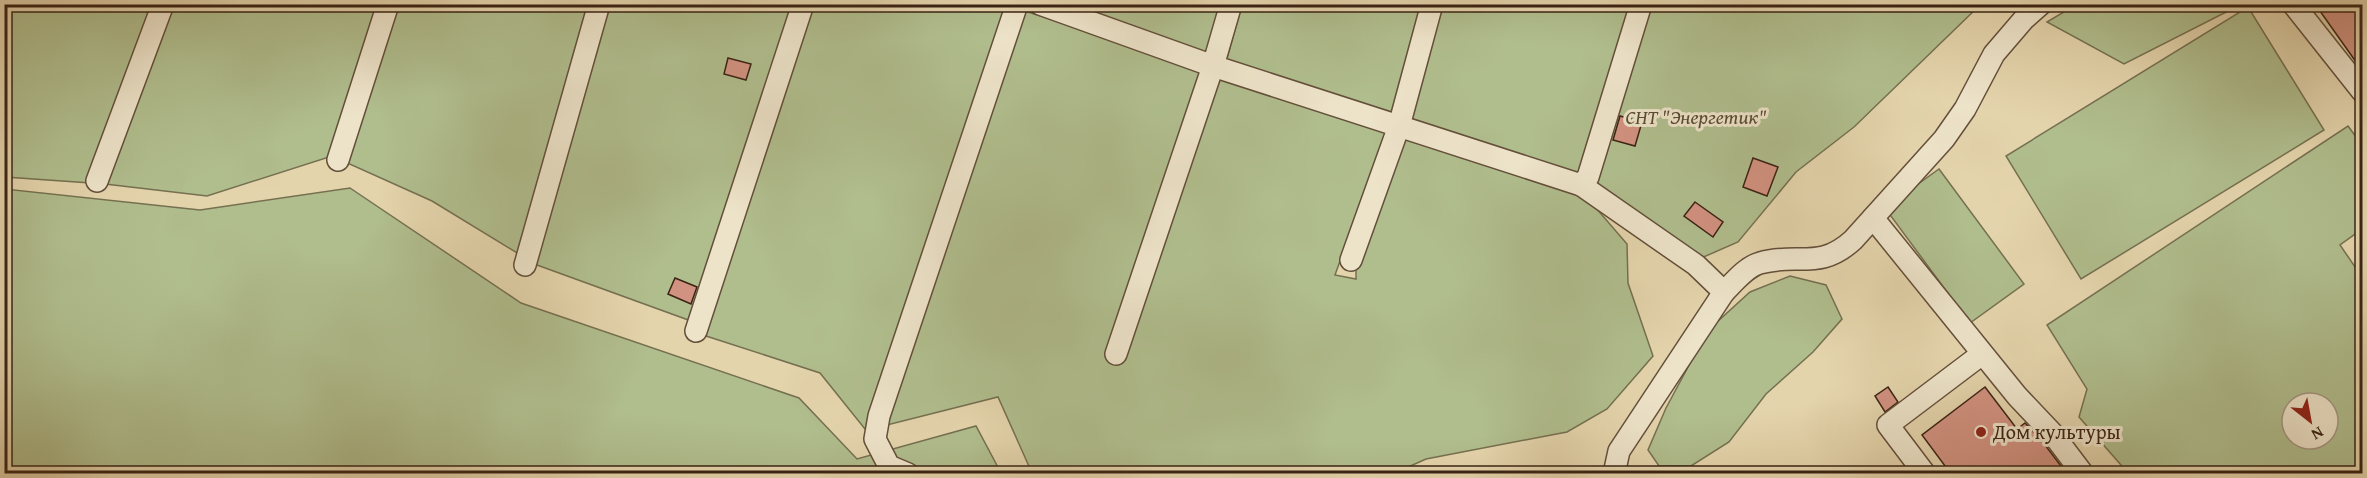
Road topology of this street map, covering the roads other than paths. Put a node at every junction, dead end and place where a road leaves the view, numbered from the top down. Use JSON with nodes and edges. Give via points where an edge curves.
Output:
{"nodes":[{"id":1,"x":163,"y":4,"type":"edge"},
{"id":2,"x":388,"y":4,"type":"edge"},
{"id":3,"x":599,"y":4,"type":"edge"},
{"id":4,"x":803,"y":4,"type":"edge"},
{"id":5,"x":1017,"y":4,"type":"edge"},
{"id":6,"x":1040,"y":4,"type":"edge"},
{"id":7,"x":1232,"y":4,"type":"edge"},
{"id":8,"x":1432,"y":4,"type":"edge"},
{"id":9,"x":1641,"y":4,"type":"edge"},
{"id":10,"x":2041,"y":4,"type":"edge"},
{"id":11,"x":2294,"y":4,"type":"edge"},
{"id":12,"x":1213,"y":66,"type":"junction"},
{"id":13,"x":2362,"y":91,"type":"edge"},
{"id":14,"x":1399,"y":126,"type":"junction"},
{"id":15,"x":338,"y":160,"type":"dead end"},
{"id":16,"x":97,"y":181,"type":"dead end"},
{"id":17,"x":1581,"y":185,"type":"junction"},
{"id":18,"x":1873,"y":218,"type":"junction"},
{"id":19,"x":1351,"y":260,"type":"dead end"},
{"id":20,"x":525,"y":265,"type":"dead end"},
{"id":21,"x":1724,"y":292,"type":"junction"},
{"id":22,"x":696,"y":331,"type":"dead end"},
{"id":23,"x":1116,"y":354,"type":"dead end"},
{"id":24,"x":1982,"y":354,"type":"junction"},
{"id":25,"x":908,"y":474,"type":"edge"},
{"id":26,"x":1614,"y":474,"type":"edge"},
{"id":27,"x":1925,"y":474,"type":"edge"},
{"id":28,"x":2083,"y":474,"type":"edge"}],
"edges":[{"from":1,"to":16,"type":"street"},
{"from":2,"to":15,"type":"street"},
{"from":3,"to":20,"type":"street"},
{"from":4,"to":22,"type":"street"},
{"from":5,"to":25,"type":"street","via":[[879,416],[875,439],[889,466]]},
{"from":6,"to":12,"type":"street"},
{"from":7,"to":12,"type":"street"},
{"from":8,"to":14,"type":"street"},
{"from":9,"to":17,"type":"street","via":[[1588,177]]},
{"from":10,"to":18,"type":"street","via":[[1994,54],[1965,110],[1944,139]]},
{"from":11,"to":13,"type":"street"},
{"from":12,"to":14,"type":"street"},
{"from":12,"to":23,"type":"street"},
{"from":14,"to":17,"type":"street"},
{"from":14,"to":19,"type":"street"},
{"from":17,"to":21,"type":"street","via":[[1696,265]]},
{"from":18,"to":21,"type":"street","via":[[1841,251],[1826,258],[1759,263]]},
{"from":18,"to":24,"type":"street"},
{"from":21,"to":26,"type":"street","via":[[1619,451]]},
{"from":24,"to":27,"type":"street","via":[[1888,424]]},
{"from":24,"to":28,"type":"street"}]}
